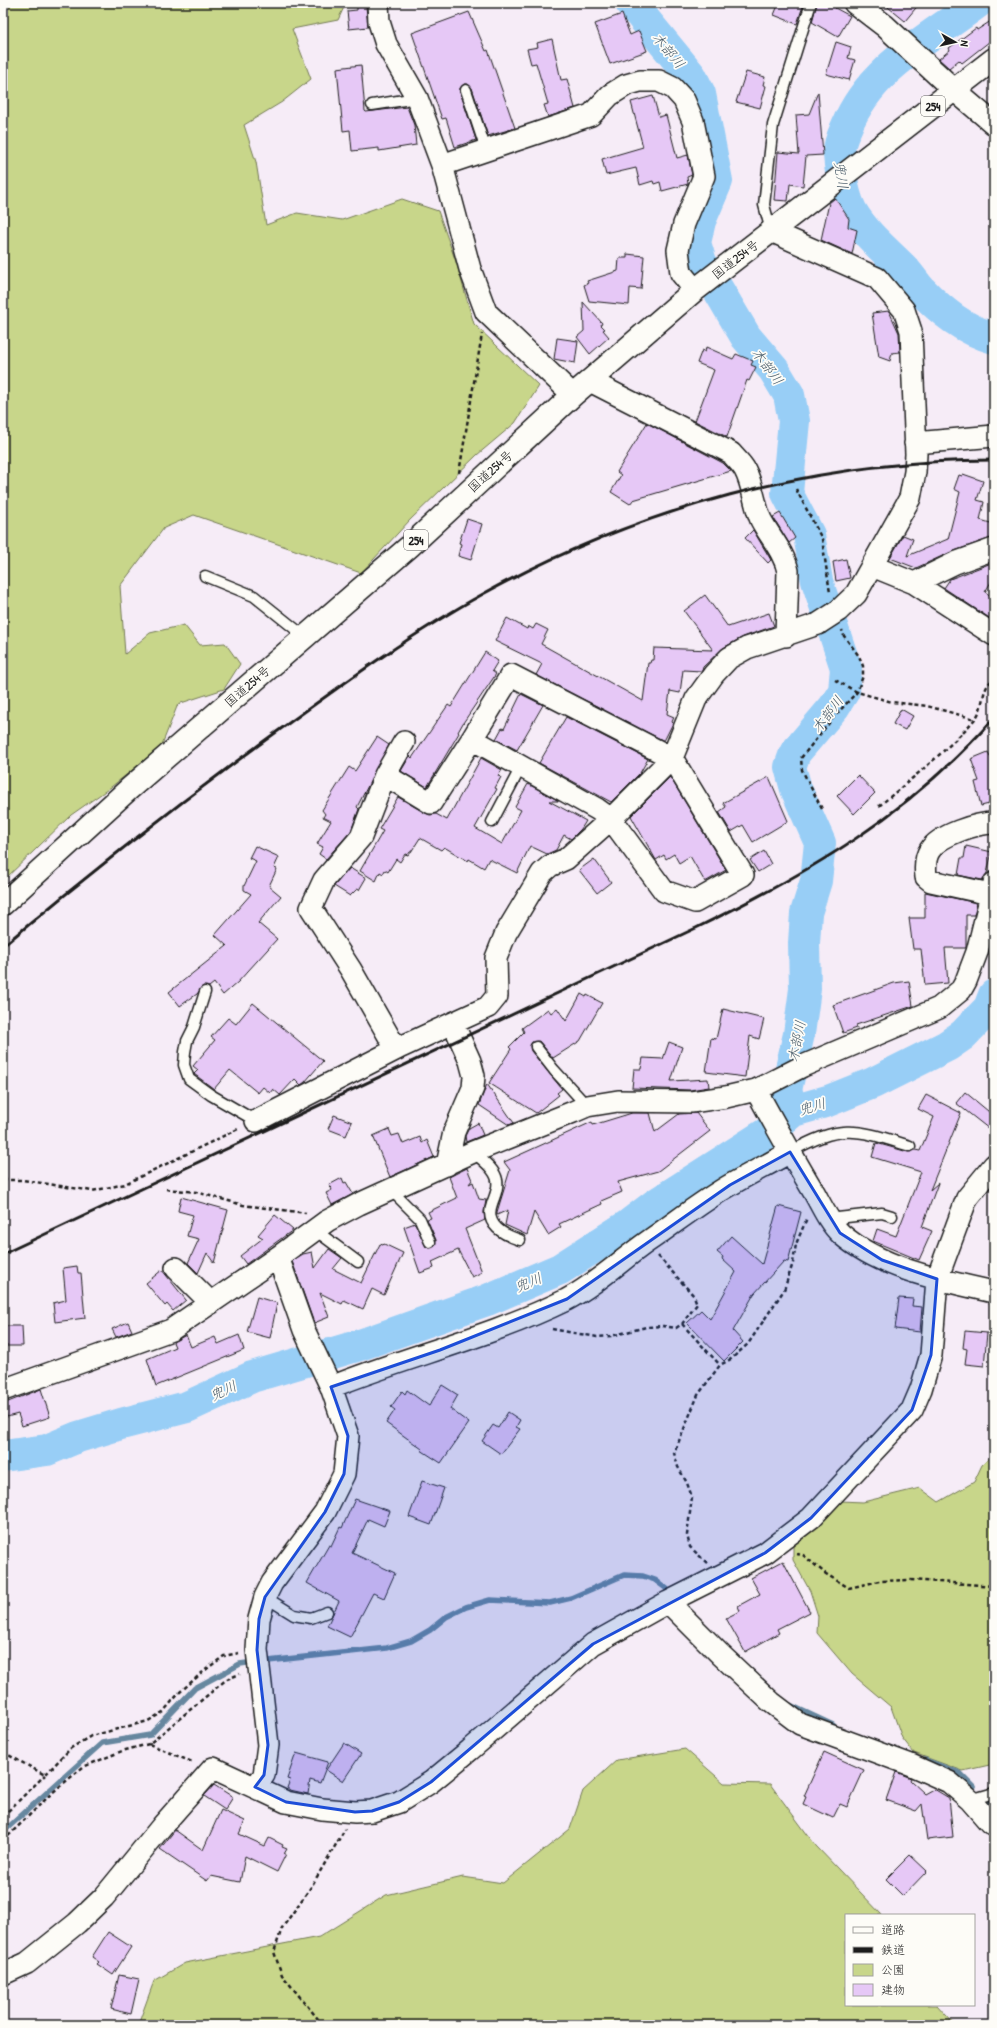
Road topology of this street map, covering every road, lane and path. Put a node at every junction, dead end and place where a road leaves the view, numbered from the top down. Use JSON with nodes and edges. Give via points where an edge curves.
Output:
{"nodes":[{"id":1,"x":378,"y":3,"type":"edge"},
{"id":2,"x":811,"y":3,"type":"edge"},
{"id":3,"x":854,"y":3,"type":"edge"},
{"id":4,"x":994,"y":59,"type":"edge"},
{"id":5,"x":466,"y":90,"type":"dead end"},
{"id":6,"x":954,"y":90,"type":"junction"},
{"id":7,"x":417,"y":98,"type":"junction"},
{"id":8,"x":372,"y":105,"type":"dead end"},
{"id":9,"x":994,"y":124,"type":"edge"},
{"id":10,"x":486,"y":150,"type":"junction"},
{"id":11,"x":442,"y":165,"type":"junction"},
{"id":12,"x":771,"y":231,"type":"junction"},
{"id":13,"x":695,"y":290,"type":"junction"},
{"id":14,"x":486,"y":312,"type":"junction"},
{"id":15,"x":590,"y":381,"type":"junction"},
{"id":16,"x":573,"y":395,"type":"junction"},
{"id":17,"x":994,"y":436,"type":"edge"},
{"id":18,"x":915,"y":443,"type":"junction"},
{"id":19,"x":459,"y":474,"type":"dead end"},
{"id":20,"x":796,"y":489,"type":"dead end"},
{"id":21,"x":994,"y":549,"type":"edge"},
{"id":22,"x":872,"y":566,"type":"junction"},
{"id":23,"x":205,"y":576,"type":"dead end"},
{"id":24,"x":914,"y":583,"type":"junction"},
{"id":25,"x":837,"y":612,"type":"junction"},
{"id":26,"x":994,"y":635,"type":"edge"},
{"id":27,"x":304,"y":636,"type":"junction"},
{"id":28,"x":786,"y":636,"type":"junction"},
{"id":29,"x":994,"y":679,"type":"edge"},
{"id":30,"x":835,"y":680,"type":"dead end"},
{"id":31,"x":857,"y":692,"type":"junction"},
{"id":32,"x":975,"y":719,"type":"junction"},
{"id":33,"x":472,"y":739,"type":"junction"},
{"id":34,"x":404,"y":742,"type":"dead end"},
{"id":35,"x":672,"y":758,"type":"junction"},
{"id":36,"x":521,"y":767,"type":"junction"},
{"id":37,"x":385,"y":775,"type":"junction"},
{"id":38,"x":879,"y":806,"type":"dead end"},
{"id":39,"x":822,"y":809,"type":"dead end"},
{"id":40,"x":611,"y":819,"type":"junction"},
{"id":41,"x":492,"y":822,"type":"dead end"},
{"id":42,"x":994,"y":823,"type":"edge"},
{"id":43,"x":992,"y":888,"type":"edge"},
{"id":44,"x":3,"y":904,"type":"edge"},
{"id":45,"x":205,"y":992,"type":"dead end"},
{"id":46,"x":453,"y":1023,"type":"junction"},
{"id":47,"x":401,"y":1047,"type":"junction"},
{"id":48,"x":536,"y":1047,"type":"dead end"},
{"id":49,"x":758,"y":1094,"type":"junction"},
{"id":50,"x":587,"y":1106,"type":"junction"},
{"id":51,"x":256,"y":1121,"type":"junction"},
{"id":52,"x":910,"y":1146,"type":"dead end"},
{"id":53,"x":788,"y":1149,"type":"junction"},
{"id":54,"x":473,"y":1152,"type":"junction"},
{"id":55,"x":447,"y":1165,"type":"junction"},
{"id":56,"x":994,"y":1165,"type":"edge"},
{"id":57,"x":3,"y":1180,"type":"edge"},
{"id":58,"x":166,"y":1189,"type":"dead end"},
{"id":59,"x":391,"y":1190,"type":"junction"},
{"id":60,"x":825,"y":1211,"type":"junction"},
{"id":61,"x":892,"y":1216,"type":"dead end"},
{"id":62,"x":321,"y":1225,"type":"junction"},
{"id":63,"x":520,"y":1240,"type":"dead end"},
{"id":64,"x":430,"y":1242,"type":"dead end"},
{"id":65,"x":646,"y":1243,"type":"junction"},
{"id":66,"x":278,"y":1257,"type":"junction"},
{"id":67,"x":358,"y":1262,"type":"dead end"},
{"id":68,"x":176,"y":1268,"type":"dead end"},
{"id":69,"x":937,"y":1279,"type":"junction"},
{"id":70,"x":994,"y":1292,"type":"edge"},
{"id":71,"x":211,"y":1303,"type":"junction"},
{"id":72,"x":682,"y":1324,"type":"junction"},
{"id":73,"x":544,"y":1327,"type":"dead end"},
{"id":74,"x":720,"y":1365,"type":"junction"},
{"id":75,"x":328,"y":1382,"type":"junction"},
{"id":76,"x":3,"y":1390,"type":"edge"},
{"id":77,"x":770,"y":1549,"type":"junction"},
{"id":78,"x":719,"y":1577,"type":"junction"},
{"id":79,"x":994,"y":1586,"type":"edge"},
{"id":80,"x":264,"y":1597,"type":"junction"},
{"id":81,"x":668,"y":1602,"type":"junction"},
{"id":82,"x":327,"y":1612,"type":"dead end"},
{"id":83,"x":257,"y":1650,"type":"junction"},
{"id":84,"x":260,"y":1671,"type":"junction"},
{"id":85,"x":149,"y":1744,"type":"junction"},
{"id":86,"x":3,"y":1752,"type":"edge"},
{"id":87,"x":213,"y":1768,"type":"junction"},
{"id":88,"x":45,"y":1775,"type":"junction"},
{"id":89,"x":255,"y":1787,"type":"junction"},
{"id":90,"x":994,"y":1793,"type":"edge"},
{"id":91,"x":970,"y":1800,"type":"junction"},
{"id":92,"x":355,"y":1812,"type":"junction"},
{"id":93,"x":3,"y":1816,"type":"edge"},
{"id":94,"x":990,"y":1823,"type":"dead end"},
{"id":95,"x":3,"y":1841,"type":"edge"},
{"id":96,"x":3,"y":1974,"type":"edge"},
{"id":97,"x":323,"y":2025,"type":"edge"}],
"edges":[{"from":1,"to":7,"type":"street","via":[[379,22],[386,44]]},
{"from":2,"to":12,"type":"lane","via":[[773,125],[764,204]]},
{"from":3,"to":6,"type":"main road","via":[[885,26]]},
{"from":4,"to":6,"type":"main road","name":"国道254号","number":"254"},
{"from":5,"to":10,"type":"lane"},
{"from":6,"to":9,"type":"street"},
{"from":6,"to":12,"type":"main road","name":"国道254号","number":"254"},
{"from":7,"to":8,"type":"lane"},
{"from":7,"to":11,"type":"street"},
{"from":10,"to":11,"type":"street"},
{"from":10,"to":13,"type":"street","via":[[591,115],[610,95],[626,85],[640,81],[659,82],[673,88],[684,100],[693,121],[704,176],[684,224],[678,250],[681,273]]},
{"from":11,"to":14,"type":"street","via":[[470,269]]},
{"from":12,"to":13,"type":"main road","name":"国道254号","number":"254"},
{"from":12,"to":18,"type":"street","via":[[878,278],[904,310],[911,330]]},
{"from":13,"to":15,"type":"main road","name":"国道254号","number":"254"},
{"from":14,"to":16,"type":"street"},
{"from":14,"to":19,"type":"path"},
{"from":15,"to":16,"type":"main road","name":"国道254号","number":"254"},
{"from":15,"to":28,"type":"street","via":[[731,453],[745,470],[760,517],[770,538],[786,561]]},
{"from":16,"to":27,"type":"main road","name":"国道254号","number":"254","via":[[410,546]]},
{"from":17,"to":18,"type":"street"},
{"from":18,"to":22,"type":"street","via":[[915,472],[910,498]]},
{"from":20,"to":25,"type":"path","via":[[822,539]]},
{"from":21,"to":24,"type":"street","via":[[955,563]]},
{"from":22,"to":24,"type":"street"},
{"from":22,"to":25,"type":"street","via":[[856,594]]},
{"from":23,"to":27,"type":"lane","via":[[254,596]]},
{"from":24,"to":26,"type":"street"},
{"from":25,"to":28,"type":"street","bridge":true,"via":[[818,624]]},
{"from":25,"to":31,"type":"path","via":[[844,636],[863,666],[863,676]]},
{"from":27,"to":44,"type":"main road","name":"国道254号","number":"254"},
{"from":28,"to":35,"type":"street","via":[[747,648],[729,658],[696,698]]},
{"from":29,"to":32,"type":"path","via":[[986,687]]},
{"from":30,"to":31,"type":"path"},
{"from":31,"to":32,"type":"path"},
{"from":31,"to":39,"type":"path","via":[[801,758],[802,770]]},
{"from":32,"to":38,"type":"path","via":[[944,750]]},
{"from":33,"to":35,"type":"street","via":[[511,675]]},
{"from":33,"to":36,"type":"street"},
{"from":33,"to":37,"type":"street","via":[[431,803]]},
{"from":34,"to":37,"type":"street"},
{"from":35,"to":40,"type":"street"},
{"from":35,"to":40,"type":"street","via":[[743,876],[695,902],[664,891]]},
{"from":36,"to":40,"type":"street"},
{"from":36,"to":41,"type":"lane"},
{"from":37,"to":47,"type":"street","via":[[361,837],[324,880],[311,908],[351,970],[391,1040]]},
{"from":40,"to":46,"type":"street","via":[[566,859],[550,866],[542,873],[506,933],[496,958],[497,996],[488,1007]]},
{"from":42,"to":43,"type":"street","via":[[961,830],[934,844],[929,851],[925,867],[926,877],[931,881]]},
{"from":43,"to":49,"type":"street","via":[[972,967],[964,986],[952,999],[940,1008],[779,1077]]},
{"from":45,"to":51,"type":"lane","via":[[187,1040],[184,1065],[189,1079]]},
{"from":46,"to":47,"type":"street"},
{"from":46,"to":55,"type":"street","via":[[474,1076],[473,1088],[454,1132]]},
{"from":47,"to":51,"type":"street"},
{"from":48,"to":50,"type":"lane"},
{"from":49,"to":50,"type":"street","via":[[691,1102],[618,1101]]},
{"from":49,"to":53,"type":"street"},
{"from":50,"to":54,"type":"street"},
{"from":51,"to":57,"type":"path","via":[[125,1184],[92,1191],[23,1180]]},
{"from":52,"to":53,"type":"lane","via":[[865,1132],[851,1131],[825,1135]]},
{"from":53,"to":60,"type":"street"},
{"from":53,"to":65,"type":"street"},
{"from":54,"to":55,"type":"street"},
{"from":54,"to":63,"type":"lane","via":[[495,1174],[498,1181],[491,1206],[492,1222],[508,1236]]},
{"from":55,"to":59,"type":"street"},
{"from":56,"to":69,"type":"street","via":[[967,1198]]},
{"from":58,"to":62,"type":"path","via":[[196,1192],[243,1205],[312,1214]]},
{"from":59,"to":62,"type":"street"},
{"from":59,"to":64,"type":"lane","via":[[420,1219]]},
{"from":60,"to":61,"type":"lane","via":[[882,1213]]},
{"from":60,"to":69,"type":"street","via":[[840,1233],[858,1247],[882,1260]]},
{"from":60,"to":74,"type":"path","via":[[806,1219],[796,1244],[784,1290],[767,1318],[748,1344]]},
{"from":62,"to":66,"type":"street"},
{"from":62,"to":67,"type":"lane"},
{"from":65,"to":72,"type":"path","via":[[694,1296],[696,1304]]},
{"from":65,"to":75,"type":"street","via":[[567,1300],[440,1350]]},
{"from":66,"to":71,"type":"street"},
{"from":66,"to":75,"type":"street","via":[[304,1330]]},
{"from":68,"to":71,"type":"street"},
{"from":69,"to":70,"type":"street"},
{"from":69,"to":77,"type":"street","via":[[931,1356],[922,1389],[912,1410],[811,1518]]},
{"from":71,"to":76,"type":"street","via":[[171,1330]]},
{"from":72,"to":73,"type":"path","via":[[676,1328],[646,1327],[597,1337]]},
{"from":72,"to":74,"type":"path"},
{"from":74,"to":78,"type":"path","via":[[698,1395],[674,1453],[692,1497],[687,1536],[690,1547],[702,1556]]},
{"from":75,"to":80,"type":"street","via":[[348,1436],[344,1474],[325,1512]]},
{"from":77,"to":78,"type":"street"},
{"from":77,"to":79,"type":"path","via":[[803,1555],[826,1574],[849,1588],[879,1582],[910,1580]]},
{"from":78,"to":81,"type":"street"},
{"from":80,"to":82,"type":"lane","via":[[294,1615],[311,1618]]},
{"from":80,"to":83,"type":"street","via":[[259,1619]]},
{"from":81,"to":91,"type":"street","via":[[760,1691],[800,1724],[949,1782]]},
{"from":81,"to":92,"type":"street","via":[[593,1644],[431,1782],[399,1802],[372,1811]]},
{"from":83,"to":84,"type":"street"},
{"from":83,"to":88,"type":"path","via":[[224,1656],[180,1692],[163,1712],[148,1721],[90,1736],[71,1748]]},
{"from":84,"to":85,"type":"path","via":[[241,1673],[227,1679]]},
{"from":84,"to":89,"type":"street","via":[[268,1745],[264,1775]]},
{"from":85,"to":87,"type":"path","via":[[184,1760]]},
{"from":85,"to":95,"type":"path","via":[[122,1751],[83,1767]]},
{"from":86,"to":88,"type":"path"},
{"from":87,"to":89,"type":"street"},
{"from":87,"to":96,"type":"street","via":[[104,1897],[77,1924],[27,1963]]},
{"from":88,"to":93,"type":"path"},
{"from":89,"to":92,"type":"street","via":[[286,1802]]},
{"from":90,"to":91,"type":"lane"},
{"from":91,"to":94,"type":"street"},
{"from":92,"to":97,"type":"path","via":[[312,1887],[282,1928],[274,1952],[282,1975]]}]}
